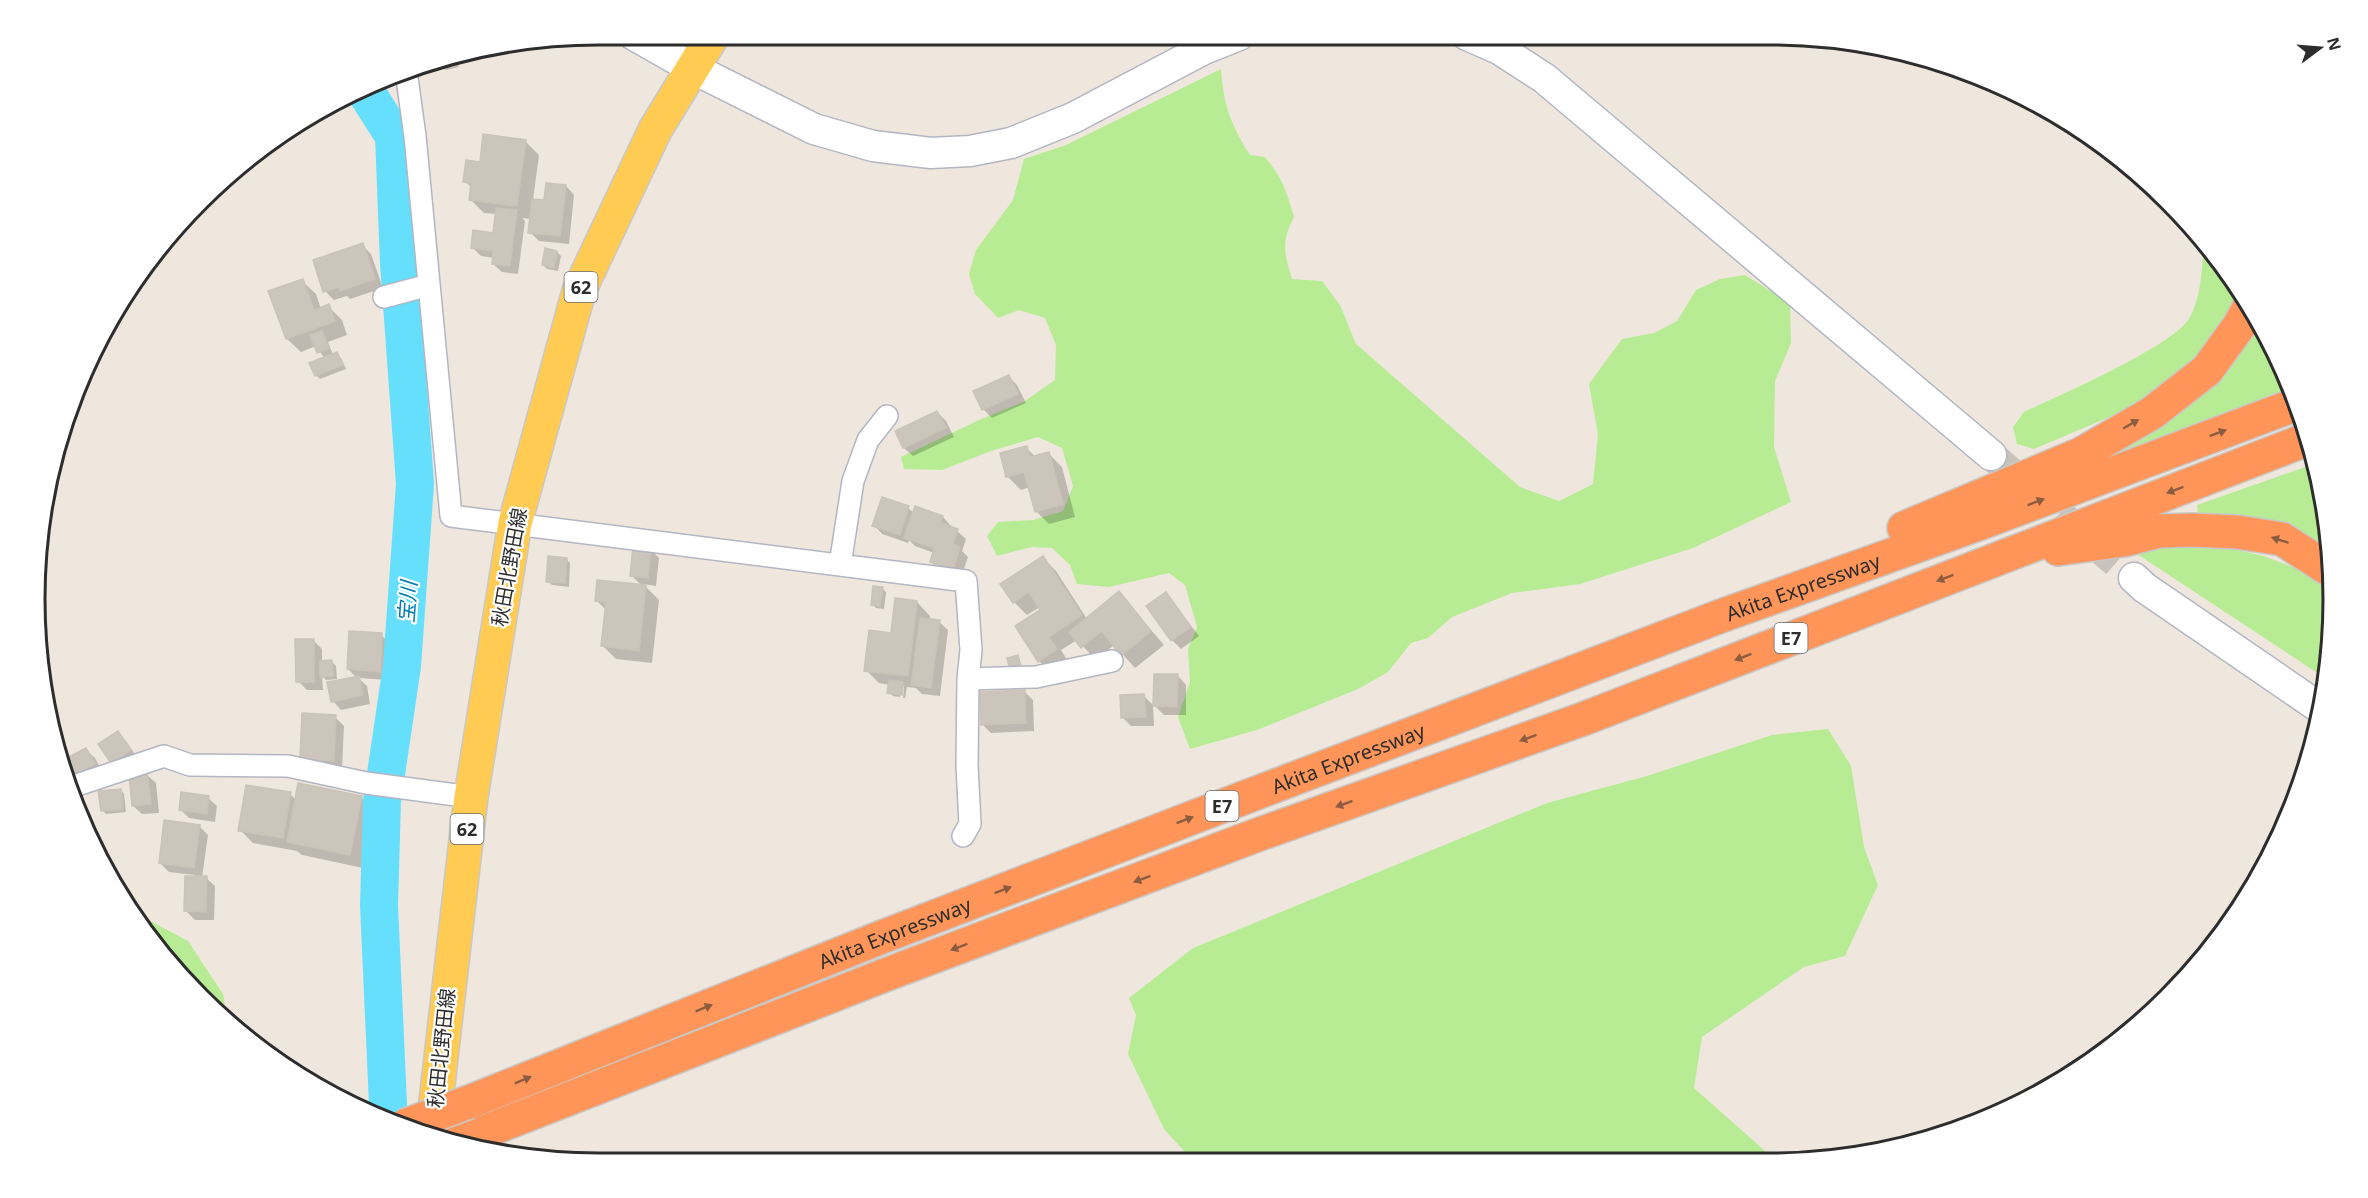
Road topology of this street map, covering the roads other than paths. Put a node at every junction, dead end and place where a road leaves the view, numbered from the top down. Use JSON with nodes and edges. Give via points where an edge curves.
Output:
{"nodes":[{"id":1,"x":653,"y":45,"type":"edge"},
{"id":2,"x":707,"y":45,"type":"edge"},
{"id":3,"x":1214,"y":45,"type":"edge"},
{"id":4,"x":1490,"y":45,"type":"edge"},
{"id":5,"x":692,"y":68,"type":"junction"},
{"id":6,"x":407,"y":79,"type":"edge"},
{"id":7,"x":429,"y":285,"type":"junction"},
{"id":8,"x":384,"y":297,"type":"dead end"},
{"id":9,"x":2245,"y":315,"type":"edge"},
{"id":10,"x":2289,"y":407,"type":"edge"},
{"id":11,"x":887,"y":416,"type":"dead end"},
{"id":12,"x":2300,"y":442,"type":"edge"},
{"id":13,"x":1991,"y":455,"type":"tunnel mouth"},
{"id":14,"x":515,"y":523,"type":"junction"},
{"id":15,"x":1999,"y":557,"type":"junction"},
{"id":16,"x":840,"y":565,"type":"junction"},
{"id":17,"x":2322,"y":565,"type":"edge"},
{"id":18,"x":2133,"y":578,"type":"tunnel mouth"},
{"id":19,"x":1721,"y":616,"type":"junction"},
{"id":20,"x":1112,"y":661,"type":"dead end"},
{"id":21,"x":968,"y":679,"type":"junction"},
{"id":22,"x":2313,"y":703,"type":"edge"},
{"id":23,"x":77,"y":785,"type":"edge"},
{"id":24,"x":471,"y":797,"type":"junction"},
{"id":25,"x":963,"y":836,"type":"dead end"},
{"id":26,"x":415,"y":1122,"type":"edge"},
{"id":27,"x":433,"y":1127,"type":"edge"},
{"id":28,"x":470,"y":1137,"type":"edge"}],
"edges":[{"from":1,"to":5,"type":"street"},
{"from":2,"to":5,"type":"main road","name":"秋田北野田線","number":"62"},
{"from":3,"to":5,"type":"street","via":[[1073,118],[1011,143],[930,153],[873,146],[814,129]]},
{"from":4,"to":13,"type":"street","via":[[1544,78]]},
{"from":5,"to":14,"type":"main road","name":"秋田北野田線","number":"62","via":[[656,130],[579,291]]},
{"from":6,"to":7,"type":"street"},
{"from":7,"to":8,"type":"street"},
{"from":7,"to":14,"type":"street","via":[[451,516]]},
{"from":19,"to":9,"type":"highway","one_way":true,"via":[[1846,551],[2081,454],[2151,413],[2207,370]]},
{"from":19,"to":10,"type":"highway","name":"Akita Expressway","number":"E7","one_way":true},
{"from":11,"to":16,"type":"street","via":[[868,440],[853,481]]},
{"from":12,"to":15,"type":"highway","name":"Akita Expressway","number":"E7","one_way":true},
{"from":14,"to":16,"type":"street"},
{"from":14,"to":24,"type":"main road","name":"秋田北野田線","number":"62"},
{"from":17,"to":15,"type":"highway","one_way":true,"via":[[2282,539],[2191,530],[2158,531],[2124,540]]},
{"from":15,"to":28,"type":"highway","name":"Akita Expressway","number":"E7","one_way":true,"via":[[1583,719],[1260,834],[896,971]]},
{"from":16,"to":21,"type":"street","via":[[966,581],[971,650]]},
{"from":18,"to":22,"type":"street"},
{"from":26,"to":19,"type":"highway","name":"Akita Expressway","number":"E7","one_way":true,"bridge":true,"via":[[882,937]]},
{"from":20,"to":21,"type":"street","via":[[1036,677]]},
{"from":21,"to":25,"type":"street","via":[[970,824]]},
{"from":23,"to":24,"type":"street","via":[[164,756],[190,765],[288,766],[366,783]]},
{"from":24,"to":27,"type":"main road","name":"秋田北野田線","number":"62"}]}
